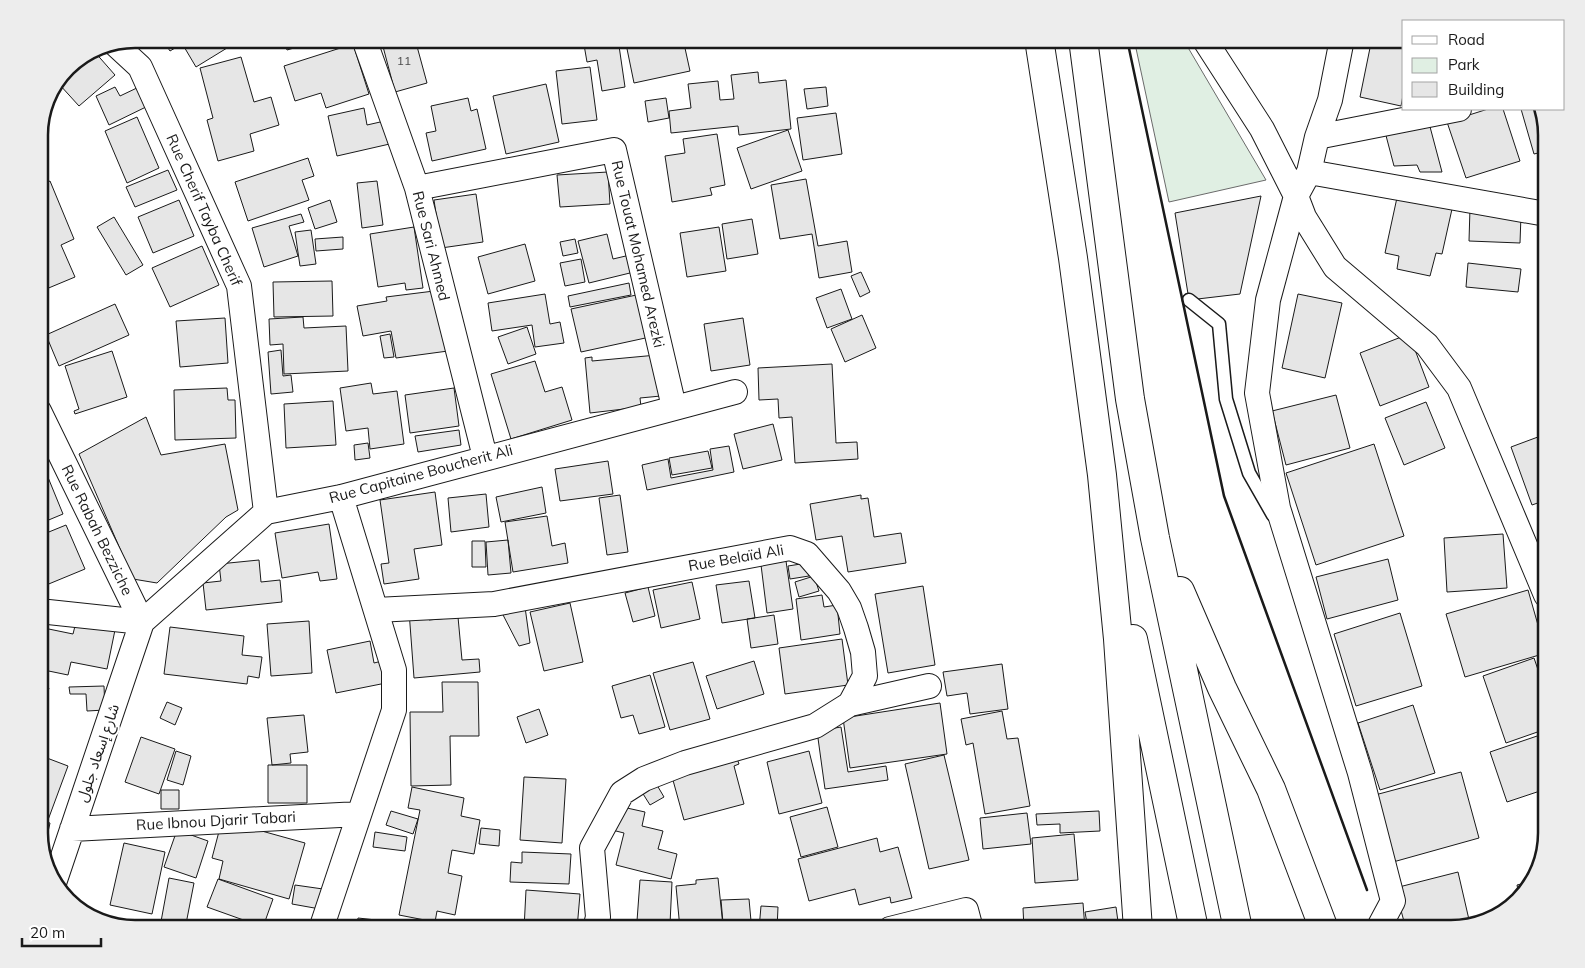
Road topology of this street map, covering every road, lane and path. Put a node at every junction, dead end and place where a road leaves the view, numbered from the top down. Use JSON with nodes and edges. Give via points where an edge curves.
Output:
{"nodes":[{"id":1,"x":367,"y":48,"type":"edge"},
{"id":2,"x":1040,"y":48,"type":"edge"},
{"id":3,"x":1085,"y":48,"type":"edge"},
{"id":4,"x":1210,"y":48,"type":"edge"},
{"id":5,"x":1340,"y":48,"type":"edge"},
{"id":6,"x":120,"y":49,"type":"edge"},
{"id":7,"x":1454,"y":110,"type":"edge"},
{"id":8,"x":1317,"y":137,"type":"junction"},
{"id":9,"x":1310,"y":172,"type":"junction"},
{"id":10,"x":417,"y":188,"type":"junction"},
{"id":11,"x":1296,"y":196,"type":"junction"},
{"id":12,"x":1537,"y":212,"type":"edge"},
{"id":13,"x":1189,"y":300,"type":"dead end"},
{"id":14,"x":735,"y":392,"type":"dead end"},
{"id":15,"x":674,"y":407,"type":"junction"},
{"id":16,"x":1135,"y":425,"type":"junction"},
{"id":17,"x":48,"y":429,"type":"edge"},
{"id":18,"x":485,"y":457,"type":"junction"},
{"id":19,"x":1102,"y":475,"type":"junction"},
{"id":20,"x":341,"y":497,"type":"junction"},
{"id":21,"x":266,"y":512,"type":"junction"},
{"id":22,"x":1289,"y":543,"type":"junction"},
{"id":23,"x":1538,"y":575,"type":"edge"},
{"id":24,"x":376,"y":610,"type":"junction"},
{"id":25,"x":48,"y":612,"type":"edge"},
{"id":26,"x":142,"y":622,"type":"junction"},
{"id":27,"x":929,"y":686,"type":"dead end"},
{"id":28,"x":850,"y":704,"type":"junction"},
{"id":29,"x":359,"y":814,"type":"junction"},
{"id":30,"x":72,"y":829,"type":"junction"},
{"id":31,"x":58,"y":873,"type":"edge"},
{"id":32,"x":324,"y":920,"type":"edge"},
{"id":33,"x":597,"y":920,"type":"edge"},
{"id":34,"x":926,"y":920,"type":"edge"},
{"id":35,"x":969,"y":920,"type":"edge"},
{"id":36,"x":1137,"y":920,"type":"edge"},
{"id":37,"x":1192,"y":920,"type":"edge"},
{"id":38,"x":1236,"y":920,"type":"edge"},
{"id":39,"x":1321,"y":920,"type":"edge"},
{"id":40,"x":1383,"y":920,"type":"edge"}],
"edges":[{"from":1,"to":10,"type":"street","name":"Rue Sari Ahmed"},
{"from":2,"to":19,"type":"highway"},
{"from":3,"to":16,"type":"highway"},
{"from":4,"to":11,"type":"street","via":[[1262,129]]},
{"from":5,"to":8,"type":"street","via":[[1330,100]]},
{"from":6,"to":21,"type":"street","name":"Rue Cherif Tayba Cherif","via":[[140,67],[239,286]]},
{"from":7,"to":8,"type":"street"},
{"from":8,"to":9,"type":"street"},
{"from":9,"to":11,"type":"street"},
{"from":9,"to":12,"type":"street"},
{"from":10,"to":15,"type":"street","name":"Rue Touat Mohamed Arezki","via":[[614,150]]},
{"from":10,"to":18,"type":"street","name":"Rue Sari Ahmed"},
{"from":11,"to":22,"type":"street","via":[[1268,300],[1257,393],[1273,485]]},
{"from":11,"to":23,"type":"street","via":[[1304,217],[1335,267],[1427,345],[1459,388]]},
{"from":13,"to":22,"type":"lane","via":[[1219,324],[1226,399],[1249,473]]},
{"from":14,"to":15,"type":"street","name":"Rue Capitaine Boucherit Ali"},
{"from":15,"to":18,"type":"street","name":"Rue Capitaine Boucherit Ali"},
{"from":16,"to":38,"type":"highway","via":[[1155,538]]},
{"from":16,"to":39,"type":"highway","via":[[1182,599],[1271,789]]},
{"from":17,"to":26,"type":"street","name":"Rue Rabah Bezziche"},
{"from":18,"to":20,"type":"street","name":"Rue Capitaine Boucherit Ali"},
{"from":19,"to":36,"type":"highway","via":[[1118,640]]},
{"from":19,"to":37,"type":"highway"},
{"from":20,"to":21,"type":"street","name":"Rue Capitaine Boucherit Ali"},
{"from":20,"to":24,"type":"street"},
{"from":21,"to":26,"type":"street"},
{"from":22,"to":40,"type":"street","via":[[1360,773],[1393,901]]},
{"from":24,"to":28,"type":"street","name":"Rue Belaïd Ali","via":[[494,604],[790,548],[807,554],[839,591],[849,608],[863,652],[865,676]]},
{"from":24,"to":29,"type":"street","via":[[394,670],[394,710]]},
{"from":25,"to":26,"type":"street"},
{"from":26,"to":30,"type":"street","name":"شارع إسعاد جلول"},
{"from":27,"to":28,"type":"street"},
{"from":28,"to":33,"type":"street","name":"Rue Belaïd Ali","via":[[815,726],[685,763],[644,779],[622,793],[592,848]]},
{"from":29,"to":30,"type":"street","name":"Rue Ibnou Djarir Tabari"},
{"from":29,"to":32,"type":"street"},
{"from":30,"to":31,"type":"street","name":"شارع إسعاد جلول"},
{"from":34,"to":35,"type":"street","via":[[966,910]]}]}
